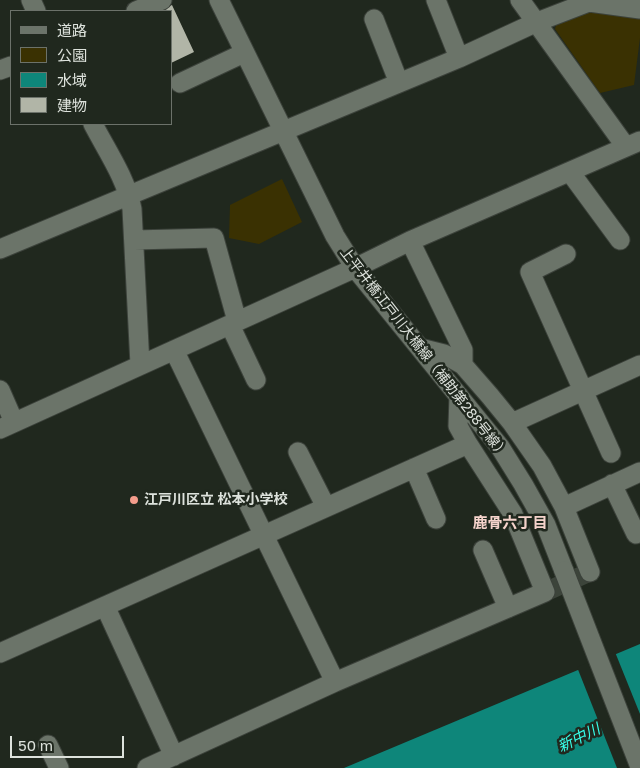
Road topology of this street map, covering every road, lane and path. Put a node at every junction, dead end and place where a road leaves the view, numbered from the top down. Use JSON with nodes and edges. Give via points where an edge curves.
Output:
{"nodes":[{"id":1,"x":162,"y":0,"type":"edge"},
{"id":2,"x":219,"y":0,"type":"edge"},
{"id":3,"x":436,"y":0,"type":"edge"},
{"id":4,"x":520,"y":0,"type":"edge"},
{"id":5,"x":640,"y":9,"type":"edge"},
{"id":6,"x":138,"y":10,"type":"edge"},
{"id":7,"x":374,"y":19,"type":"dead end"},
{"id":8,"x":537,"y":22,"type":"junction"},
{"id":9,"x":244,"y":53,"type":"junction"},
{"id":10,"x":459,"y":58,"type":"junction"},
{"id":11,"x":399,"y":83,"type":"junction"},
{"id":12,"x":180,"y":84,"type":"dead end"},
{"id":13,"x":94,"y":125,"type":"edge"},
{"id":14,"x":282,"y":131,"type":"junction"},
{"id":15,"x":633,"y":144,"type":"edge"},
{"id":16,"x":570,"y":172,"type":"junction"},
{"id":17,"x":130,"y":195,"type":"junction"},
{"id":18,"x":134,"y":240,"type":"junction"},
{"id":19,"x":620,"y":240,"type":"dead end"},
{"id":20,"x":410,"y":241,"type":"junction"},
{"id":21,"x":0,"y":249,"type":"edge"},
{"id":22,"x":566,"y":254,"type":"dead end"},
{"id":23,"x":355,"y":268,"type":"junction"},
{"id":24,"x":233,"y":323,"type":"junction"},
{"id":25,"x":420,"y":348,"type":"junction"},
{"id":26,"x":174,"y":350,"type":"junction"},
{"id":27,"x":140,"y":365,"type":"junction"},
{"id":28,"x":463,"y":365,"type":"junction"},
{"id":29,"x":640,"y":365,"type":"edge"},
{"id":30,"x":256,"y":380,"type":"dead end"},
{"id":31,"x":0,"y":390,"type":"edge"},
{"id":32,"x":582,"y":391,"type":"junction"},
{"id":33,"x":459,"y":396,"type":"junction"},
{"id":34,"x":512,"y":423,"type":"junction"},
{"id":35,"x":7,"y":426,"type":"edge"},
{"id":36,"x":468,"y":444,"type":"junction"},
{"id":37,"x":298,"y":452,"type":"dead end"},
{"id":38,"x":611,"y":453,"type":"dead end"},
{"id":39,"x":414,"y":468,"type":"junction"},
{"id":40,"x":640,"y":472,"type":"edge"},
{"id":41,"x":612,"y":484,"type":"junction"},
{"id":42,"x":326,"y":507,"type":"junction"},
{"id":43,"x":564,"y":507,"type":"junction"},
{"id":44,"x":436,"y":519,"type":"dead end"},
{"id":45,"x":636,"y":534,"type":"dead end"},
{"id":46,"x":263,"y":535,"type":"junction"},
{"id":47,"x":483,"y":550,"type":"dead end"},
{"id":48,"x":590,"y":572,"type":"dead end"},
{"id":49,"x":106,"y":606,"type":"junction"},
{"id":50,"x":508,"y":608,"type":"junction"},
{"id":51,"x":0,"y":653,"type":"edge"},
{"id":52,"x":335,"y":682,"type":"junction"},
{"id":53,"x":48,"y":745,"type":"dead end"},
{"id":54,"x":174,"y":756,"type":"junction"},
{"id":55,"x":640,"y":767,"type":"edge"},
{"id":56,"x":59,"y":768,"type":"edge"},
{"id":57,"x":147,"y":768,"type":"edge"}],
"edges":[{"from":1,"to":6,"type":"street"},
{"from":2,"to":9,"type":"street","name":"上平井橋江戸川大橋線（補助第288号線）"},
{"from":3,"to":10,"type":"street"},
{"from":4,"to":8,"type":"street"},
{"from":5,"to":8,"type":"street","via":[[589,2]]},
{"from":7,"to":11,"type":"street"},
{"from":8,"to":10,"type":"street"},
{"from":8,"to":15,"type":"street"},
{"from":9,"to":12,"type":"street"},
{"from":9,"to":14,"type":"street","name":"上平井橋江戸川大橋線（補助第288号線）"},
{"from":10,"to":11,"type":"street"},
{"from":11,"to":14,"type":"street"},
{"from":13,"to":17,"type":"street"},
{"from":14,"to":17,"type":"street"},
{"from":14,"to":23,"type":"street","name":"上平井橋江戸川大橋線（補助第288号線）","via":[[334,236]]},
{"from":15,"to":16,"type":"street"},
{"from":16,"to":19,"type":"street"},
{"from":16,"to":20,"type":"street"},
{"from":17,"to":18,"type":"street"},
{"from":17,"to":21,"type":"street"},
{"from":18,"to":24,"type":"street","via":[[214,238]]},
{"from":18,"to":27,"type":"street"},
{"from":20,"to":23,"type":"street"},
{"from":20,"to":28,"type":"street","via":[[462,350]]},
{"from":22,"to":32,"type":"street","via":[[530,272]]},
{"from":23,"to":24,"type":"street"},
{"from":23,"to":25,"type":"street","name":"上平井橋江戸川大橋線（補助第288号線）"},
{"from":24,"to":26,"type":"street"},
{"from":24,"to":30,"type":"street"},
{"from":25,"to":28,"type":"street","via":[[444,354]]},
{"from":25,"to":33,"type":"street","name":"上平井橋江戸川大橋線（補助第288号線）"},
{"from":26,"to":27,"type":"street"},
{"from":26,"to":46,"type":"street"},
{"from":27,"to":35,"type":"street"},
{"from":28,"to":34,"type":"street"},
{"from":29,"to":32,"type":"street"},
{"from":31,"to":35,"type":"street"},
{"from":32,"to":34,"type":"street"},
{"from":32,"to":38,"type":"street"},
{"from":33,"to":36,"type":"street","via":[[458,426]]},
{"from":33,"to":55,"type":"street","name":"上平井橋江戸川大橋線（補助第288号線）","bridge":true,"via":[[500,446],[546,525]]},
{"from":34,"to":43,"type":"street","via":[[542,466]]},
{"from":36,"to":39,"type":"street"},
{"from":36,"to":50,"type":"street","via":[[513,514],[545,592]]},
{"from":37,"to":42,"type":"street"},
{"from":39,"to":42,"type":"street"},
{"from":39,"to":44,"type":"street"},
{"from":40,"to":41,"type":"street"},
{"from":41,"to":43,"type":"street"},
{"from":41,"to":45,"type":"street"},
{"from":42,"to":46,"type":"street"},
{"from":43,"to":48,"type":"street"},
{"from":46,"to":49,"type":"street"},
{"from":46,"to":52,"type":"street"},
{"from":47,"to":50,"type":"street"},
{"from":49,"to":51,"type":"street"},
{"from":49,"to":54,"type":"street"},
{"from":50,"to":52,"type":"street"},
{"from":52,"to":54,"type":"street"},
{"from":53,"to":56,"type":"street"},
{"from":54,"to":57,"type":"street"}]}
